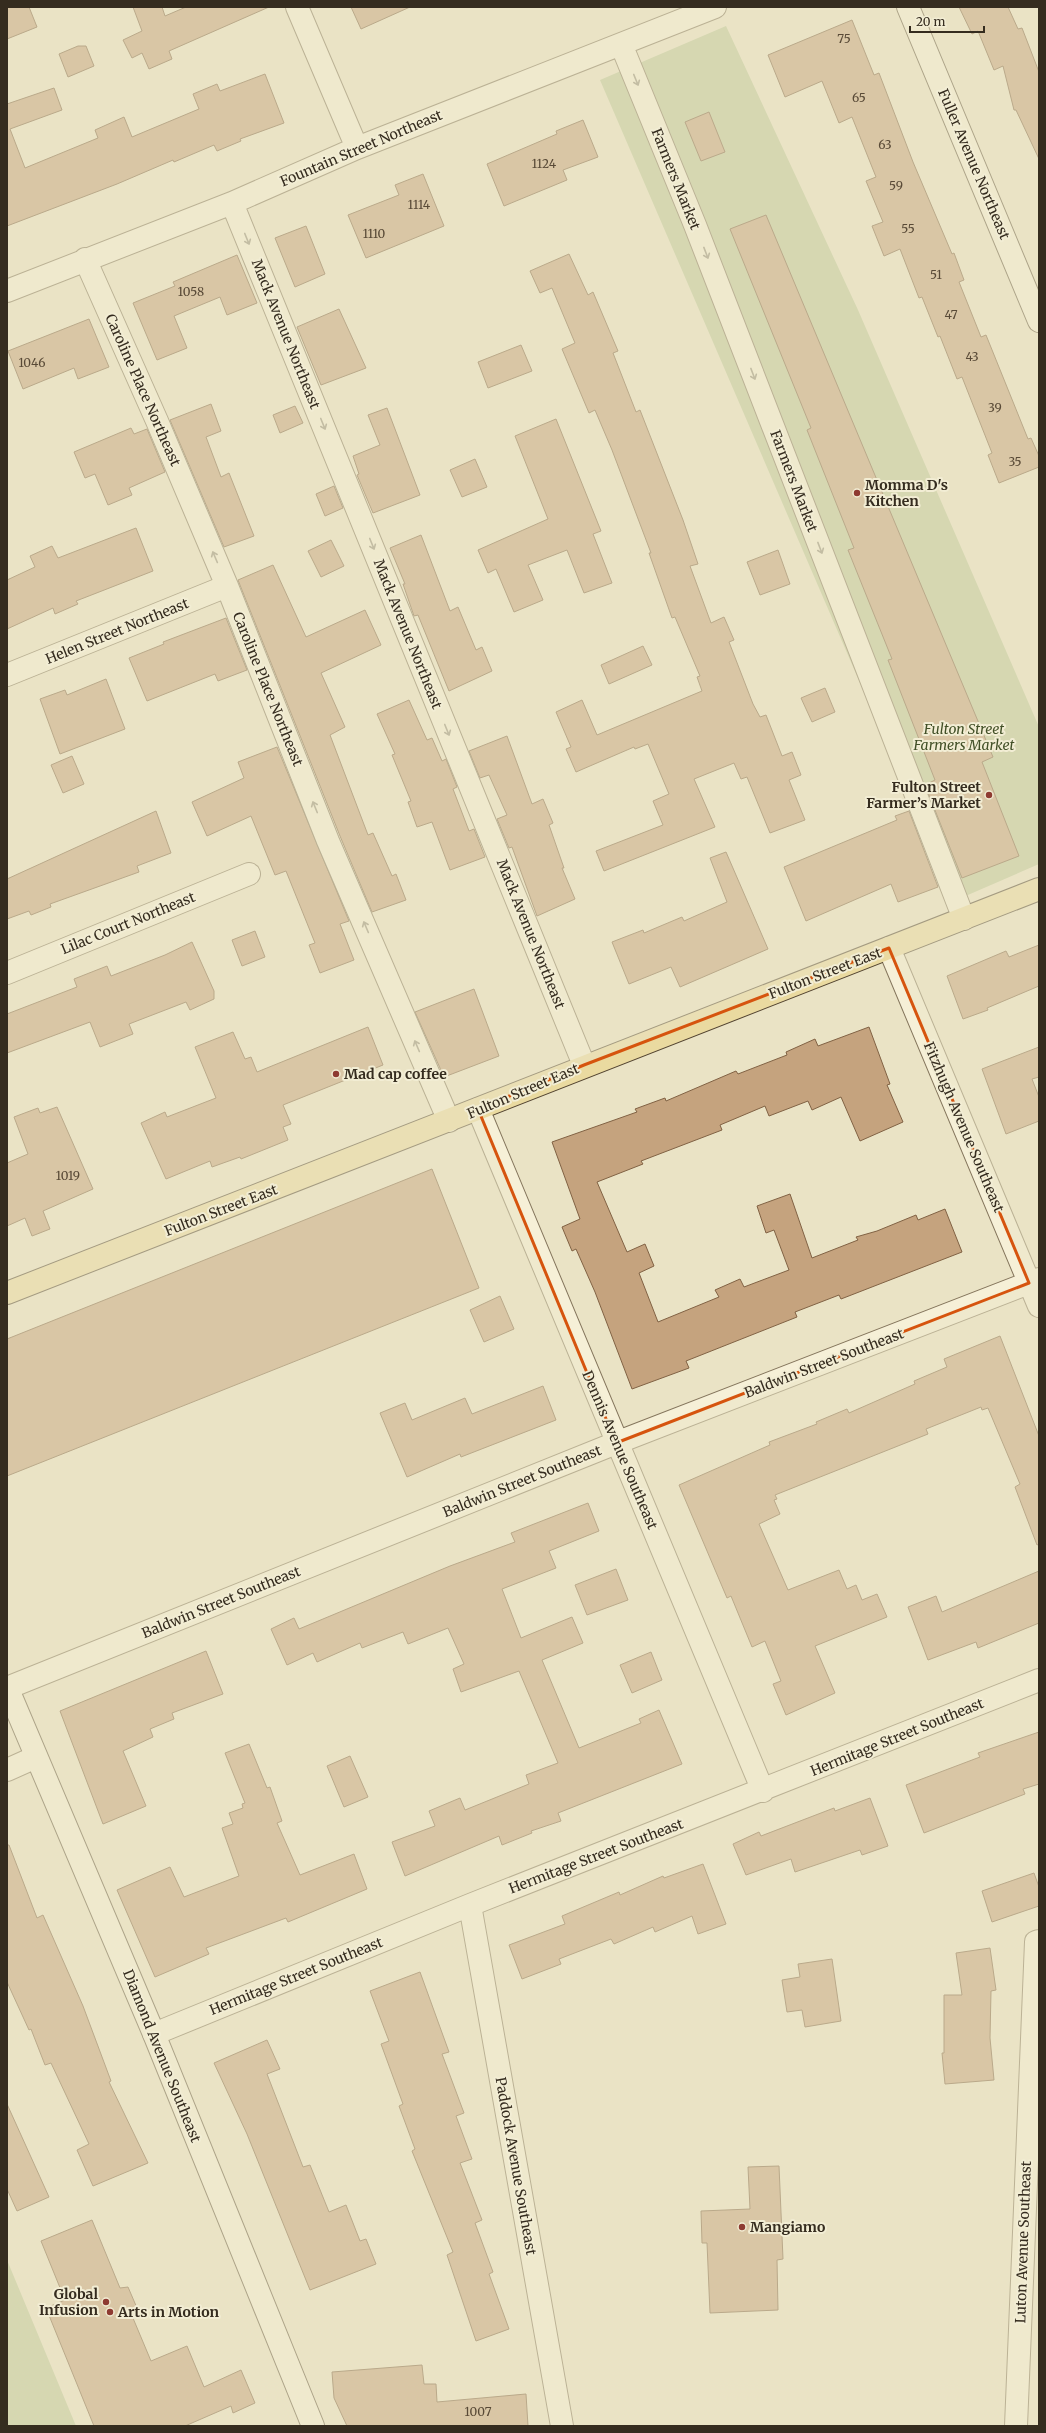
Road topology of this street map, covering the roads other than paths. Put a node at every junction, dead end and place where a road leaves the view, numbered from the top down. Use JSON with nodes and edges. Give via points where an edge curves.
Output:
{"nodes":[{"id":1,"x":297,"y":7,"type":"edge"},
{"id":2,"x":715,"y":7,"type":"edge"},
{"id":3,"x":908,"y":7,"type":"edge"},
{"id":4,"x":621,"y":44,"type":"junction"},
{"id":5,"x":357,"y":148,"type":"junction"},
{"id":6,"x":232,"y":203,"type":"junction"},
{"id":7,"x":85,"y":259,"type":"junction"},
{"id":8,"x":7,"y":291,"type":"edge"},
{"id":9,"x":1039,"y":321,"type":"edge"},
{"id":10,"x":227,"y":586,"type":"junction"},
{"id":11,"x":7,"y":675,"type":"edge"},
{"id":12,"x":249,"y":874,"type":"dead end"},
{"id":13,"x":1039,"y":889,"type":"edge"},
{"id":14,"x":964,"y":919,"type":"junction"},
{"id":15,"x":889,"y":948,"type":"junction"},
{"id":16,"x":7,"y":973,"type":"edge"},
{"id":17,"x":584,"y":1065,"type":"junction"},
{"id":18,"x":478,"y":1109,"type":"junction"},
{"id":19,"x":449,"y":1121,"type":"junction"},
{"id":20,"x":1034,"y":1281,"type":"edge"},
{"id":21,"x":7,"y":1293,"type":"edge"},
{"id":22,"x":1039,"y":1306,"type":"edge"},
{"id":23,"x":616,"y":1443,"type":"junction"},
{"id":24,"x":1039,"y":1680,"type":"edge"},
{"id":25,"x":7,"y":1688,"type":"edge"},
{"id":26,"x":36,"y":1757,"type":"junction"},
{"id":27,"x":7,"y":1770,"type":"edge"},
{"id":28,"x":763,"y":1791,"type":"junction"},
{"id":29,"x":470,"y":1905,"type":"junction"},
{"id":30,"x":1039,"y":1941,"type":"edge"},
{"id":31,"x":154,"y":2034,"type":"junction"},
{"id":32,"x":313,"y":2426,"type":"edge"},
{"id":33,"x":562,"y":2426,"type":"edge"},
{"id":34,"x":1016,"y":2426,"type":"edge"}],
"edges":[{"from":1,"to":5,"type":"street"},
{"from":2,"to":4,"type":"street","name":"Fountain Street Northeast"},
{"from":3,"to":9,"type":"street","name":"Fuller Avenue Northeast"},
{"from":4,"to":5,"type":"street","name":"Fountain Street Northeast"},
{"from":4,"to":14,"type":"street","name":"Farmers Market","one_way":true,"via":[[695,225]]},
{"from":5,"to":6,"type":"street","name":"Fountain Street Northeast"},
{"from":6,"to":7,"type":"street","name":"Fountain Street Northeast"},
{"from":6,"to":17,"type":"street","name":"Mack Avenue Northeast","one_way":true},
{"from":7,"to":8,"type":"street","name":"Fountain Street Northeast"},
{"from":10,"to":7,"type":"street","name":"Caroline Place Northeast","one_way":true},
{"from":10,"to":11,"type":"street","name":"Helen Street Northeast"},
{"from":19,"to":10,"type":"street","name":"Caroline Place Northeast","one_way":true,"via":[[328,841]]},
{"from":12,"to":16,"type":"street","name":"Lilac Court Northeast"},
{"from":13,"to":14,"type":"main road","name":"Fulton Street East"},
{"from":14,"to":15,"type":"main road","name":"Fulton Street East"},
{"from":15,"to":17,"type":"main road","name":"Fulton Street East"},
{"from":15,"to":20,"type":"street","name":"Fitzhugh Avenue Southeast"},
{"from":17,"to":18,"type":"main road","name":"Fulton Street East"},
{"from":18,"to":19,"type":"main road","name":"Fulton Street East"},
{"from":18,"to":23,"type":"street","name":"Dennis Avenue Southeast"},
{"from":19,"to":21,"type":"main road","name":"Fulton Street East"},
{"from":20,"to":22,"type":"street","name":"Fitzhugh Avenue Southeast"},
{"from":20,"to":23,"type":"street","name":"Baldwin Street Southeast"},
{"from":23,"to":25,"type":"street","name":"Baldwin Street Southeast"},
{"from":23,"to":28,"type":"street","name":"Dennis Avenue Southeast"},
{"from":24,"to":28,"type":"street","name":"Hermitage Street Southeast"},
{"from":25,"to":26,"type":"street","name":"Diamond Avenue Southeast"},
{"from":26,"to":27,"type":"street"},
{"from":26,"to":31,"type":"street","name":"Diamond Avenue Southeast"},
{"from":28,"to":29,"type":"street","name":"Hermitage Street Southeast"},
{"from":29,"to":31,"type":"street","name":"Hermitage Street Southeast"},
{"from":29,"to":33,"type":"street","name":"Paddock Avenue Southeast"},
{"from":30,"to":34,"type":"street","name":"Luton Avenue Southeast","via":[[1036,1942]]},
{"from":31,"to":32,"type":"street","name":"Diamond Avenue Southeast"}]}
